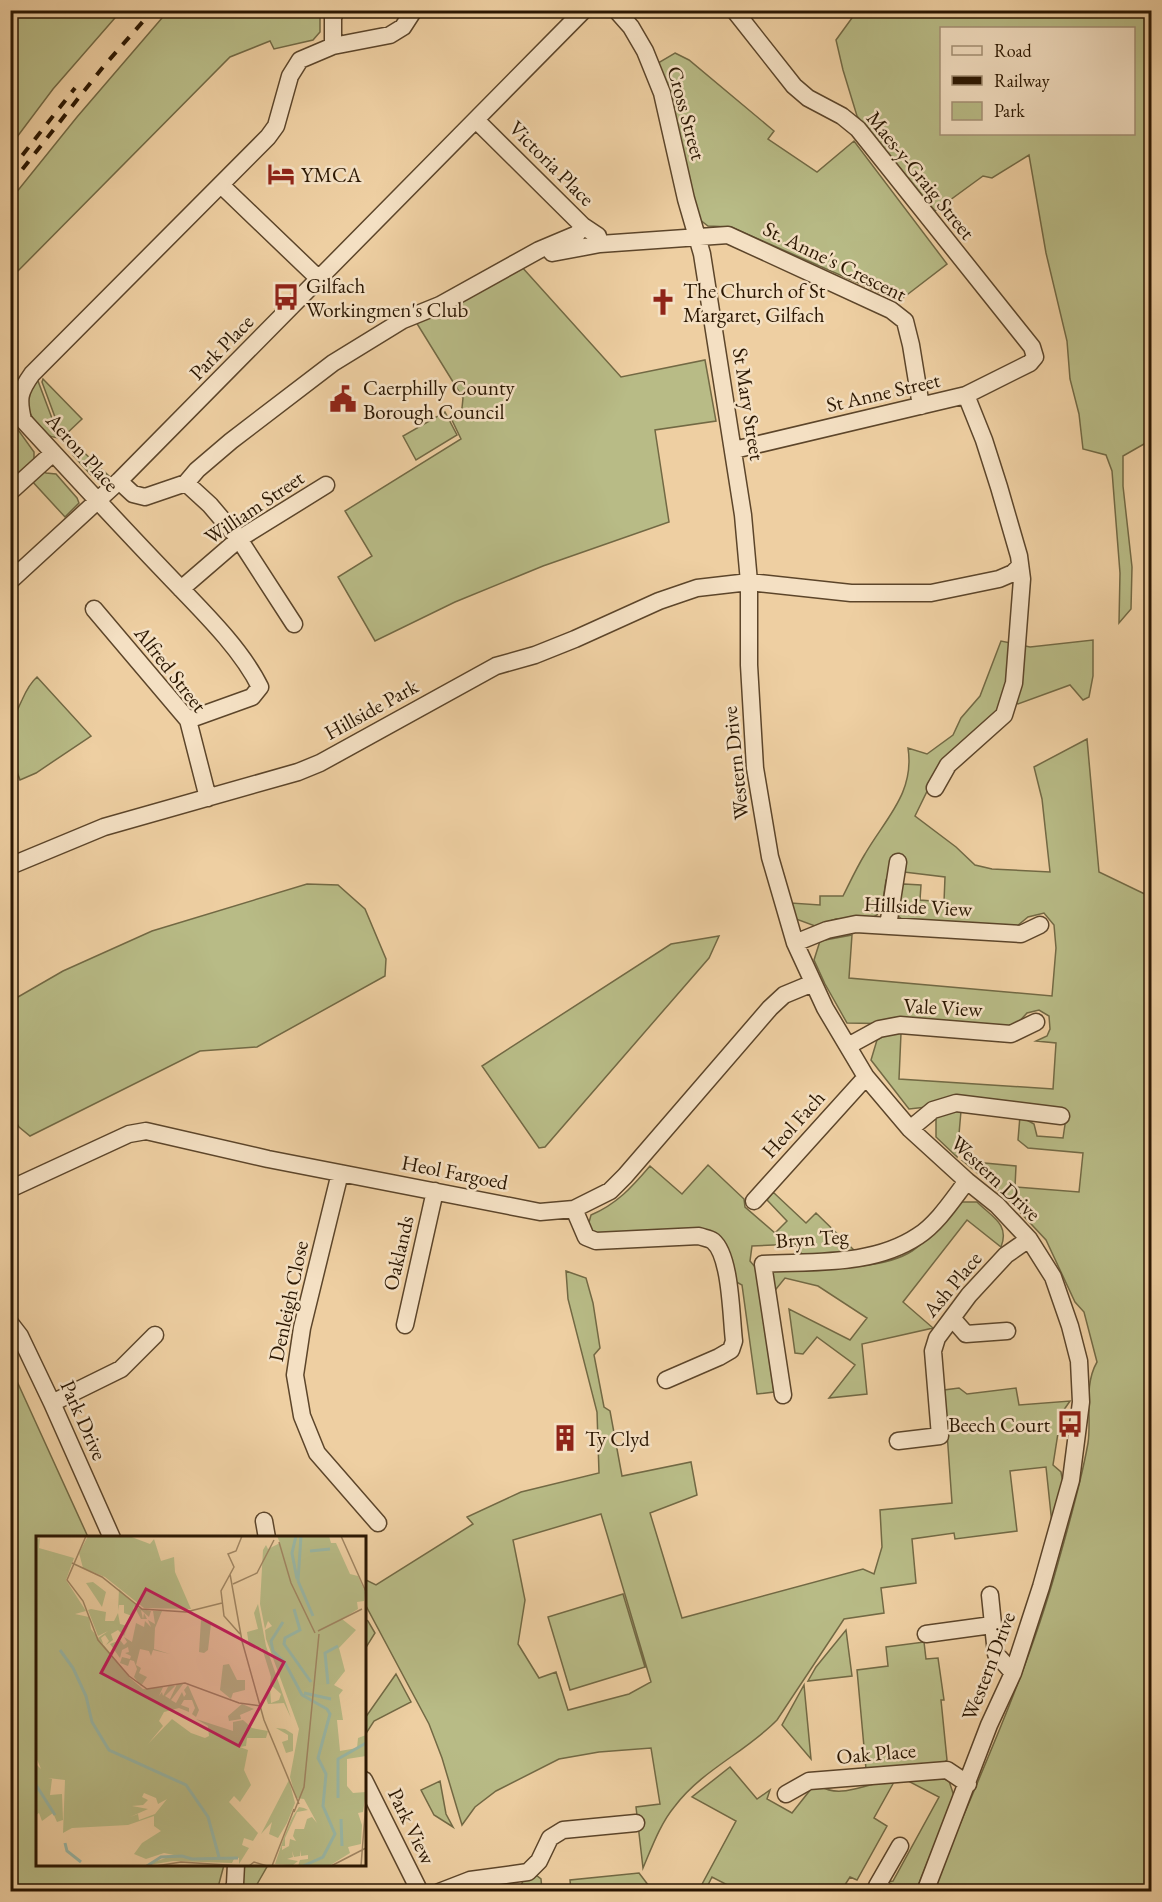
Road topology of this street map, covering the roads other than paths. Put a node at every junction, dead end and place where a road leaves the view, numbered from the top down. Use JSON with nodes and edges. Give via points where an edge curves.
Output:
{"nodes":[{"id":1,"x":336,"y":10,"type":"edge"},
{"id":2,"x":414,"y":10,"type":"edge"},
{"id":3,"x":584,"y":10,"type":"edge"},
{"id":4,"x":616,"y":10,"type":"edge"},
{"id":5,"x":734,"y":10,"type":"edge"},
{"id":6,"x":333,"y":46,"type":"junction"},
{"id":7,"x":476,"y":120,"type":"junction"},
{"id":8,"x":221,"y":184,"type":"junction"},
{"id":9,"x":583,"y":226,"type":"junction"},
{"id":10,"x":598,"y":236,"type":"dead end"},
{"id":11,"x":696,"y":236,"type":"junction"},
{"id":12,"x":543,"y":256,"type":"dead end"},
{"id":13,"x":319,"y":279,"type":"junction"},
{"id":14,"x":1035,"y":357,"type":"joint"},
{"id":15,"x":966,"y":395,"type":"junction"},
{"id":16,"x":921,"y":406,"type":"junction"},
{"id":17,"x":734,"y":450,"type":"junction"},
{"id":18,"x":53,"y":453,"type":"junction"},
{"id":19,"x":119,"y":482,"type":"junction"},
{"id":20,"x":186,"y":483,"type":"junction"},
{"id":21,"x":326,"y":485,"type":"dead end"},
{"id":22,"x":10,"y":492,"type":"edge"},
{"id":23,"x":97,"y":501,"type":"junction"},
{"id":24,"x":239,"y":539,"type":"junction"},
{"id":25,"x":1019,"y":567,"type":"junction"},
{"id":26,"x":10,"y":581,"type":"edge"},
{"id":27,"x":749,"y":582,"type":"junction"},
{"id":28,"x":181,"y":589,"type":"junction"},
{"id":29,"x":94,"y":609,"type":"dead end"},
{"id":30,"x":294,"y":624,"type":"dead end"},
{"id":31,"x":188,"y":720,"type":"junction"},
{"id":32,"x":935,"y":788,"type":"dead end"},
{"id":33,"x":208,"y":798,"type":"junction"},
{"id":34,"x":898,"y":862,"type":"dead end"},
{"id":35,"x":10,"y":866,"type":"edge"},
{"id":36,"x":1040,"y":925,"type":"dead end"},
{"id":37,"x":888,"y":926,"type":"junction"},
{"id":38,"x":795,"y":943,"type":"junction"},
{"id":39,"x":813,"y":983,"type":"junction"},
{"id":40,"x":1036,"y":1022,"type":"dead end"},
{"id":41,"x":848,"y":1046,"type":"junction"},
{"id":42,"x":866,"y":1077,"type":"junction"},
{"id":43,"x":1061,"y":1116,"type":"dead end"},
{"id":44,"x":910,"y":1129,"type":"junction"},
{"id":45,"x":340,"y":1173,"type":"junction"},
{"id":46,"x":967,"y":1181,"type":"junction"},
{"id":47,"x":10,"y":1189,"type":"edge"},
{"id":48,"x":435,"y":1191,"type":"junction"},
{"id":49,"x":754,"y":1201,"type":"dead end"},
{"id":50,"x":574,"y":1209,"type":"junction"},
{"id":51,"x":1029,"y":1239,"type":"junction"},
{"id":52,"x":951,"y":1318,"type":"junction"},
{"id":53,"x":10,"y":1323,"type":"edge"},
{"id":54,"x":405,"y":1325,"type":"dead end"},
{"id":55,"x":1007,"y":1331,"type":"dead end"},
{"id":56,"x":155,"y":1335,"type":"dead end"},
{"id":57,"x":666,"y":1380,"type":"dead end"},
{"id":58,"x":783,"y":1395,"type":"dead end"},
{"id":59,"x":52,"y":1403,"type":"junction"},
{"id":60,"x":898,"y":1441,"type":"dead end"},
{"id":61,"x":378,"y":1522,"type":"dead end"},
{"id":62,"x":111,"y":1536,"type":"edge"},
{"id":63,"x":990,"y":1595,"type":"dead end"},
{"id":64,"x":992,"y":1625,"type":"junction"},
{"id":65,"x":926,"y":1634,"type":"dead end"},
{"id":66,"x":1013,"y":1673,"type":"junction"},
{"id":67,"x":366,"y":1784,"type":"edge"},
{"id":68,"x":968,"y":1784,"type":"junction"},
{"id":69,"x":786,"y":1794,"type":"dead end"},
{"id":70,"x":636,"y":1823,"type":"dead end"},
{"id":71,"x":900,"y":1846,"type":"dead end"},
{"id":72,"x":236,"y":1866,"type":"edge"},
{"id":73,"x":232,"y":1892,"type":"edge"},
{"id":74,"x":420,"y":1892,"type":"edge"},
{"id":75,"x":439,"y":1892,"type":"edge"},
{"id":76,"x":888,"y":1892,"type":"edge"},
{"id":77,"x":925,"y":1892,"type":"edge"}],
"edges":[{"from":1,"to":6,"type":"street"},
{"from":2,"to":6,"type":"street","name":"Aeron Place","via":[[403,27],[390,36]]},
{"from":3,"to":7,"type":"street","name":"Park Place"},
{"from":4,"to":11,"type":"street","name":"Cross Street","via":[[645,51],[662,93]]},
{"from":5,"to":14,"type":"street","name":"Maes-y-Graig Street","via":[[794,86],[858,129],[1032,347]]},
{"from":6,"to":8,"type":"street","name":"Aeron Place","via":[[300,60],[290,76],[276,126]]},
{"from":7,"to":9,"type":"street","name":"Victoria Place"},
{"from":7,"to":13,"type":"street","name":"Park Place"},
{"from":8,"to":13,"type":"street"},
{"from":8,"to":18,"type":"street","name":"Aeron Place","via":[[21,389],[23,420]]},
{"from":9,"to":10,"type":"street","name":"Victoria Place"},
{"from":9,"to":20,"type":"street","via":[[576,234],[440,305],[403,320],[333,363],[231,441]]},
{"from":11,"to":12,"type":"street","via":[[600,244]]},
{"from":11,"to":16,"type":"street","name":"St. Anne's Crescent","via":[[728,235],[905,321]]},
{"from":11,"to":17,"type":"street","name":"St Mary Street"},
{"from":13,"to":19,"type":"street","name":"Park Place"},
{"from":14,"to":15,"type":"street","name":"St Anne Street"},
{"from":15,"to":16,"type":"street","name":"St Anne Street"},
{"from":15,"to":25,"type":"street","via":[[999,487]]},
{"from":16,"to":17,"type":"street","name":"St Anne Street"},
{"from":17,"to":27,"type":"street","name":"St Mary Street"},
{"from":18,"to":22,"type":"street"},
{"from":18,"to":23,"type":"street","name":"Aeron Place"},
{"from":19,"to":20,"type":"street","via":[[133,494],[145,497]]},
{"from":19,"to":23,"type":"street","name":"Park Place"},
{"from":20,"to":24,"type":"street"},
{"from":21,"to":24,"type":"street","name":"William Street"},
{"from":23,"to":26,"type":"street","name":"Park Place"},
{"from":23,"to":28,"type":"street","name":"Aeron Place"},
{"from":24,"to":28,"type":"street","name":"William Street"},
{"from":24,"to":30,"type":"street"},
{"from":25,"to":27,"type":"street","name":"Hillside Park","via":[[999,579],[931,593],[850,594]]},
{"from":25,"to":32,"type":"street","via":[[1022,579],[1014,683],[1004,715],[948,765]]},
{"from":27,"to":33,"type":"street","name":"Hillside Park","via":[[697,588],[565,643],[496,666],[320,763]]},
{"from":27,"to":38,"type":"street","name":"Western Drive","via":[[755,768],[770,856]]},
{"from":28,"to":31,"type":"street","name":"Aeron Place","via":[[253,672],[260,687],[252,697]]},
{"from":29,"to":31,"type":"street","name":"Alfred Street"},
{"from":31,"to":33,"type":"street","name":"Alfred Street"},
{"from":33,"to":35,"type":"street","name":"Hillside Park","via":[[104,827]]},
{"from":34,"to":37,"type":"street"},
{"from":36,"to":37,"type":"street","name":"Hillside View","via":[[1021,934]]},
{"from":37,"to":38,"type":"street","name":"Hillside View","via":[[856,924]]},
{"from":38,"to":39,"type":"street","name":"Western Drive"},
{"from":39,"to":41,"type":"street","name":"Western Drive"},
{"from":39,"to":50,"type":"street","name":"Heol Fargoed","via":[[784,995],[610,1191]]},
{"from":40,"to":41,"type":"street","name":"Vale View","via":[[1011,1034],[900,1025],[879,1029]]},
{"from":41,"to":42,"type":"street","name":"Western Drive"},
{"from":42,"to":44,"type":"street","name":"Western Drive"},
{"from":42,"to":49,"type":"street","name":"Heol Fach"},
{"from":43,"to":44,"type":"street","via":[[956,1103],[933,1110]]},
{"from":44,"to":46,"type":"street","name":"Western Drive"},
{"from":45,"to":47,"type":"street","name":"Heol Fargoed","via":[[146,1131],[129,1134]]},
{"from":45,"to":48,"type":"street","name":"Heol Fargoed"},
{"from":45,"to":61,"type":"street","name":"Denleigh Close","via":[[302,1328],[295,1375],[302,1416],[317,1453]]},
{"from":46,"to":51,"type":"street","name":"Western Drive"},
{"from":46,"to":58,"type":"street","name":"Bryn Teg","via":[[920,1235],[878,1255],[763,1264]]},
{"from":48,"to":50,"type":"street","name":"Heol Fargoed","via":[[540,1212]]},
{"from":48,"to":54,"type":"street","name":"Oaklands"},
{"from":50,"to":57,"type":"street","via":[[586,1237],[596,1241],[699,1236],[711,1240],[720,1250],[726,1262],[734,1341],[731,1350]]},
{"from":51,"to":52,"type":"street","name":"Ash Place","via":[[1006,1255]]},
{"from":51,"to":66,"type":"street","name":"Western Drive","via":[[1053,1277],[1070,1326],[1079,1361],[1081,1402],[1071,1480]]},
{"from":52,"to":55,"type":"street","via":[[966,1334]]},
{"from":52,"to":60,"type":"street","name":"Ash Place","via":[[933,1351],[940,1436]]},
{"from":53,"to":59,"type":"street","name":"Park Drive"},
{"from":56,"to":59,"type":"street","via":[[121,1369]]},
{"from":59,"to":62,"type":"street","name":"Park Drive"},
{"from":63,"to":64,"type":"street"},
{"from":64,"to":65,"type":"street"},
{"from":64,"to":66,"type":"street","via":[[996,1654]]},
{"from":66,"to":68,"type":"street","name":"Western Drive"},
{"from":67,"to":74,"type":"street","name":"Park View"},
{"from":68,"to":69,"type":"street","name":"Oak Place","via":[[947,1770],[809,1782]]},
{"from":68,"to":77,"type":"street","name":"Western Drive"},
{"from":70,"to":75,"type":"street","name":"Park View","via":[[562,1830],[550,1838],[539,1862],[528,1872],[470,1880]]},
{"from":71,"to":76,"type":"street","via":[[877,1886]]},
{"from":72,"to":73,"type":"street"}]}
